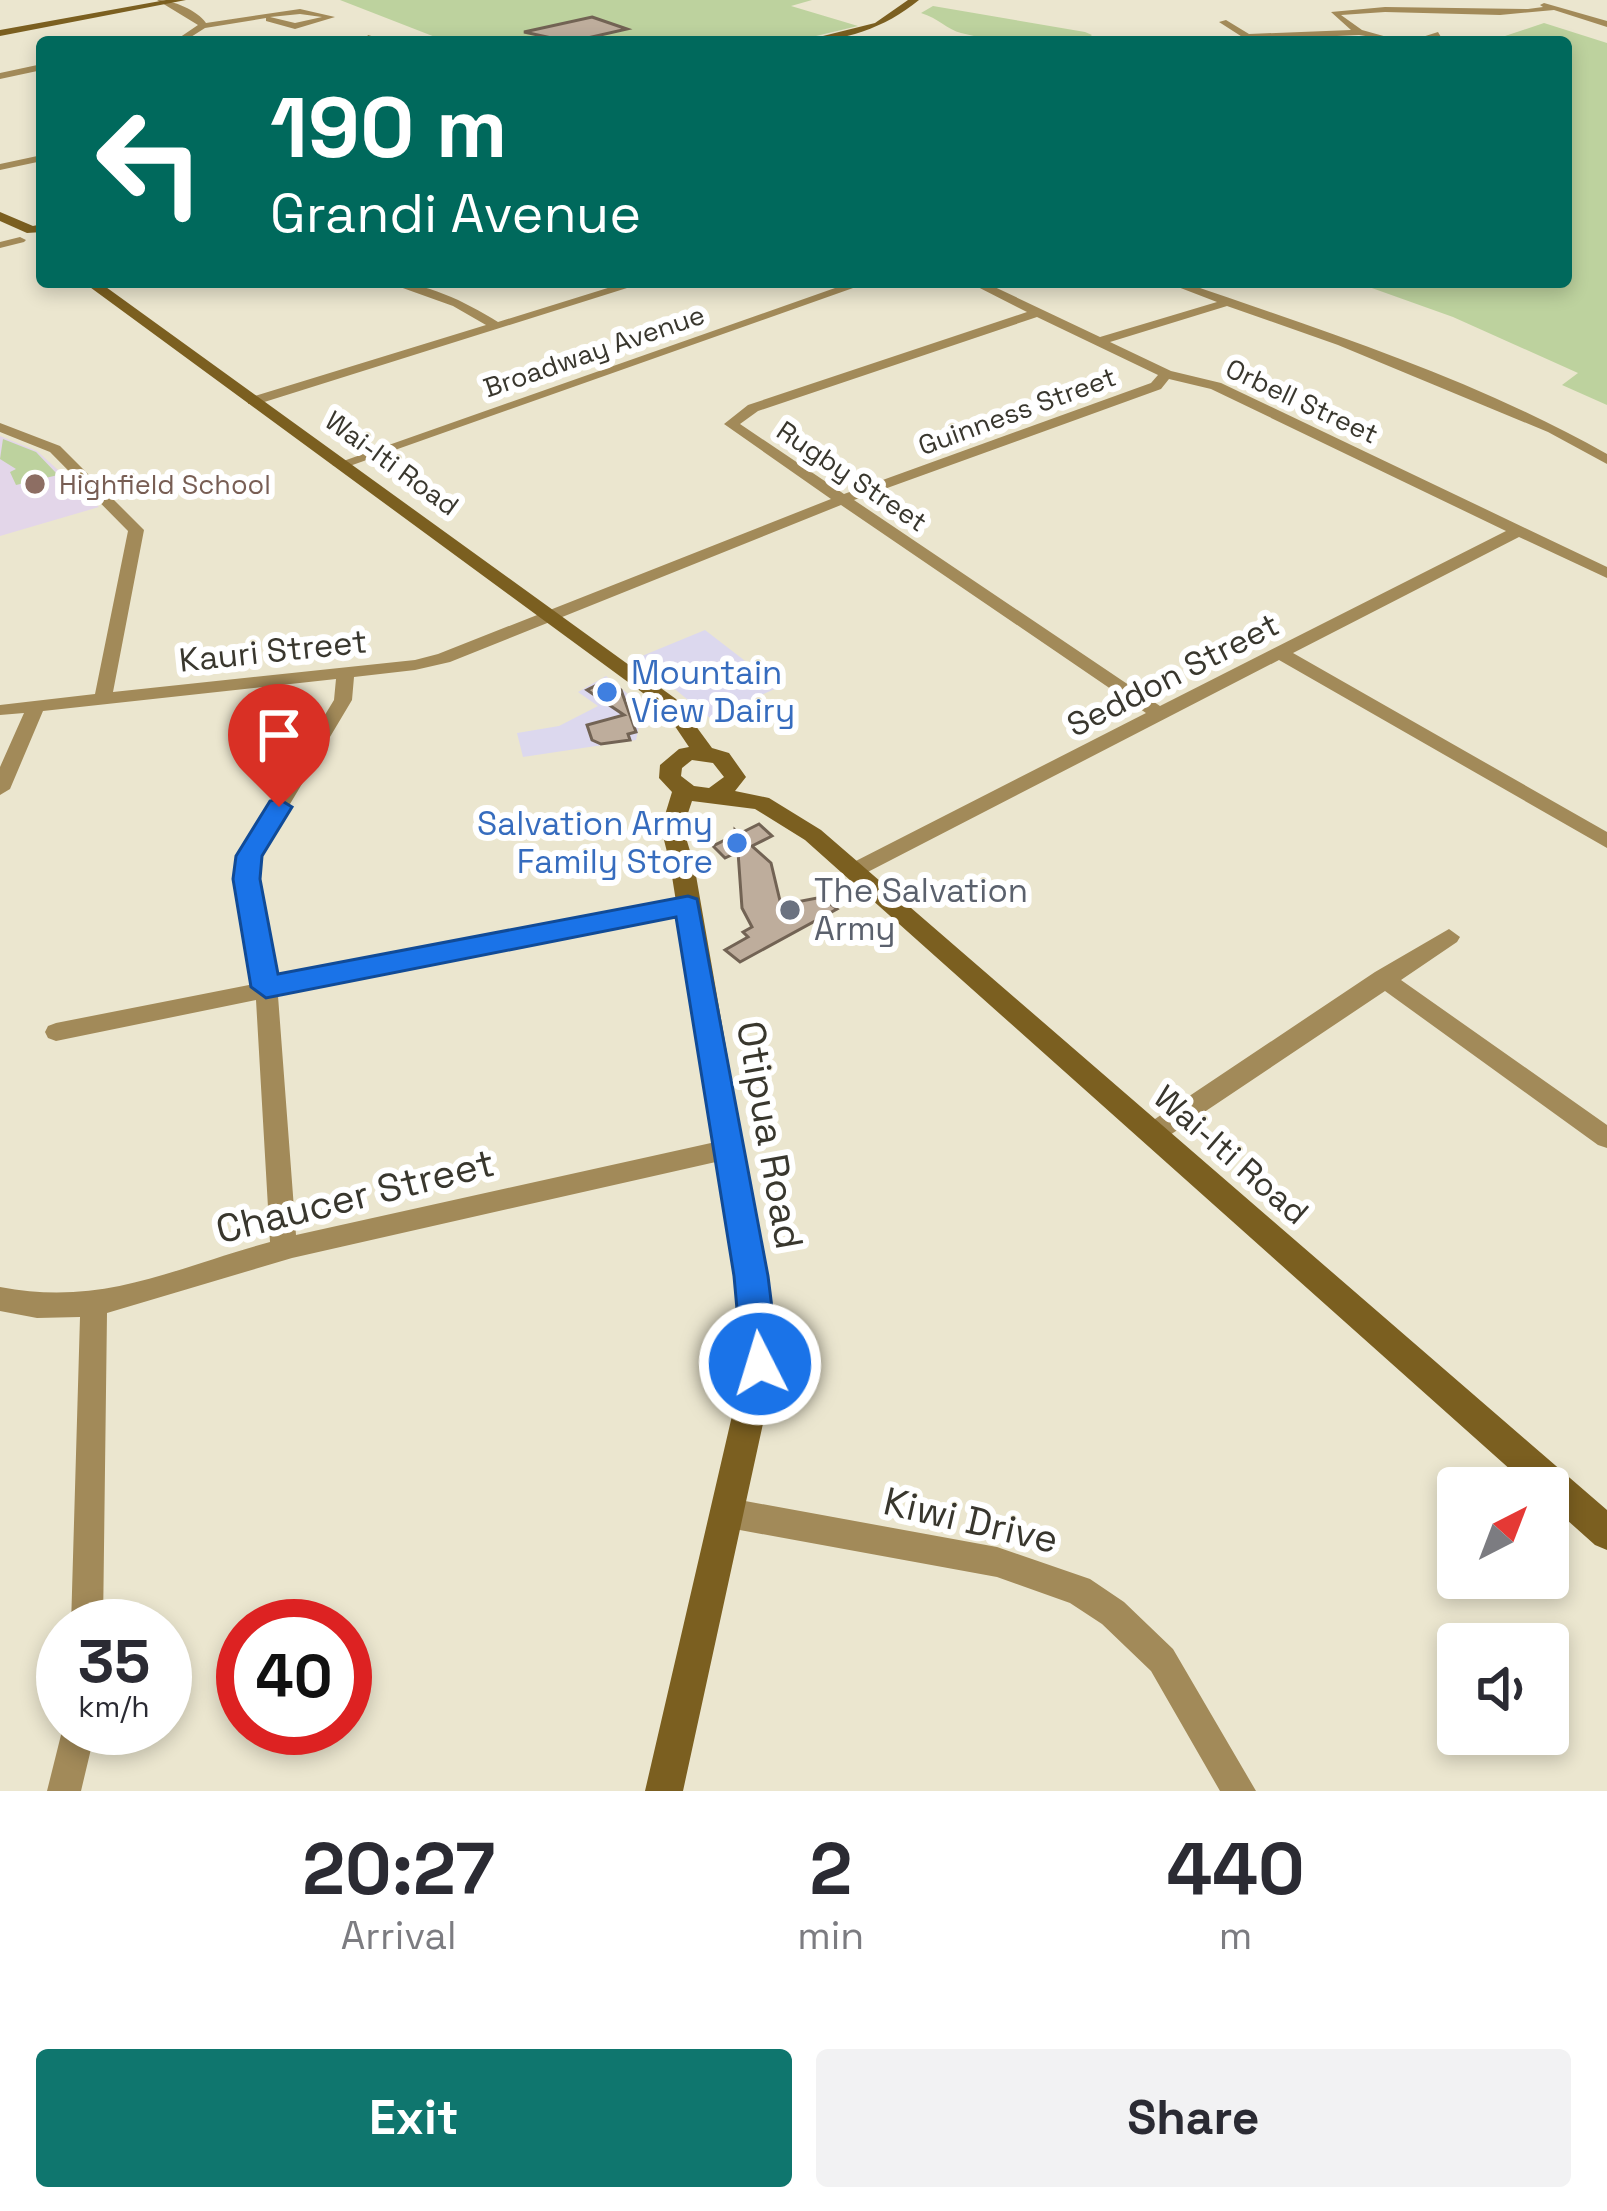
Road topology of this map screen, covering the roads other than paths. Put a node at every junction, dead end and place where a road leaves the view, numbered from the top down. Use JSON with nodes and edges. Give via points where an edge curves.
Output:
{"nodes":[{"id":1,"x":181,"y":0,"type":"edge"},
{"id":2,"x":914,"y":0,"type":"edge"},
{"id":3,"x":1527,"y":0,"type":"edge"},
{"id":4,"x":164,"y":1,"type":"edge"},
{"id":5,"x":928,"y":1,"type":"edge"},
{"id":6,"x":1554,"y":8,"type":"junction"},
{"id":7,"x":269,"y":19,"type":"junction"},
{"id":8,"x":1223,"y":22,"type":"dead end"},
{"id":9,"x":1607,"y":23,"type":"edge"},
{"id":10,"x":203,"y":26,"type":"junction"},
{"id":11,"x":1359,"y":32,"type":"junction"},
{"id":12,"x":0,"y":33,"type":"edge"},
{"id":13,"x":1438,"y":34,"type":"dead end"},
{"id":14,"x":187,"y":36,"type":"edge"},
{"id":15,"x":829,"y":36,"type":"edge"},
{"id":16,"x":854,"y":36,"type":"edge"},
{"id":17,"x":1241,"y":36,"type":"edge"},
{"id":18,"x":1302,"y":36,"type":"edge"},
{"id":19,"x":1376,"y":36,"type":"edge"},
{"id":20,"x":1432,"y":36,"type":"edge"},
{"id":21,"x":36,"y":69,"type":"edge"},
{"id":22,"x":0,"y":76,"type":"edge"},
{"id":23,"x":36,"y":159,"type":"edge"},
{"id":24,"x":0,"y":167,"type":"edge"},
{"id":25,"x":3,"y":218,"type":"edge"},
{"id":26,"x":27,"y":237,"type":"edge"},
{"id":27,"x":99,"y":288,"type":"edge"},
{"id":28,"x":411,"y":288,"type":"edge"},
{"id":29,"x":619,"y":288,"type":"edge"},
{"id":30,"x":847,"y":288,"type":"edge"},
{"id":31,"x":987,"y":288,"type":"edge"},
{"id":32,"x":1186,"y":288,"type":"edge"},
{"id":33,"x":1228,"y":305,"type":"junction"},
{"id":34,"x":1040,"y":312,"type":"junction"},
{"id":35,"x":494,"y":324,"type":"junction"},
{"id":36,"x":1101,"y":341,"type":"junction"},
{"id":37,"x":1166,"y":374,"type":"junction"},
{"id":38,"x":253,"y":401,"type":"junction"},
{"id":39,"x":0,"y":427,"type":"edge"},
{"id":40,"x":1607,"y":460,"type":"edge"},
{"id":41,"x":339,"y":465,"type":"junction"},
{"id":42,"x":844,"y":500,"type":"junction"},
{"id":43,"x":1518,"y":531,"type":"junction"},
{"id":44,"x":1607,"y":573,"type":"edge"},
{"id":45,"x":544,"y":615,"type":"junction"},
{"id":46,"x":1281,"y":654,"type":"junction"},
{"id":47,"x":345,"y":674,"type":"junction"},
{"id":48,"x":656,"y":697,"type":"junction"},
{"id":49,"x":103,"y":699,"type":"junction"},
{"id":50,"x":36,"y":706,"type":"junction"},
{"id":51,"x":0,"y":710,"type":"edge"},
{"id":52,"x":1161,"y":715,"type":"junction"},
{"id":53,"x":704,"y":753,"type":"junction"},
{"id":54,"x":678,"y":758,"type":"junction"},
{"id":55,"x":735,"y":777,"type":"junction"},
{"id":56,"x":0,"y":789,"type":"edge"},
{"id":57,"x":682,"y":792,"type":"junction"},
{"id":58,"x":714,"y":795,"type":"junction"},
{"id":59,"x":808,"y":830,"type":"junction"},
{"id":60,"x":1607,"y":841,"type":"edge"},
{"id":61,"x":678,"y":844,"type":"junction"},
{"id":62,"x":853,"y":871,"type":"junction"},
{"id":63,"x":688,"y":905,"type":"junction"},
{"id":64,"x":1449,"y":937,"type":"dead end"},
{"id":65,"x":1383,"y":978,"type":"junction"},
{"id":66,"x":266,"y":987,"type":"junction"},
{"id":67,"x":56,"y":1032,"type":"dead end"},
{"id":68,"x":1152,"y":1134,"type":"junction"},
{"id":69,"x":1607,"y":1138,"type":"edge"},
{"id":70,"x":729,"y":1149,"type":"junction"},
{"id":71,"x":284,"y":1249,"type":"junction"},
{"id":72,"x":0,"y":1299,"type":"edge"},
{"id":73,"x":94,"y":1306,"type":"junction"},
{"id":74,"x":729,"y":1513,"type":"junction"},
{"id":75,"x":1607,"y":1533,"type":"edge"},
{"id":76,"x":88,"y":1599,"type":"edge"},
{"id":77,"x":73,"y":1755,"type":"edge"},
{"id":78,"x":64,"y":1791,"type":"edge"},
{"id":79,"x":664,"y":1791,"type":"edge"},
{"id":80,"x":1239,"y":1791,"type":"edge"}],
"edges":[{"from":1,"to":4,"type":"street"},
{"from":2,"to":15,"type":"street","via":[[883,23]]},
{"from":3,"to":6,"type":"street"},
{"from":4,"to":10,"type":"street"},
{"from":4,"to":12,"type":"street"},
{"from":5,"to":16,"type":"street","via":[[894,26]]},
{"from":6,"to":9,"type":"street"},
{"from":6,"to":11,"type":"street","via":[[1500,13],[1385,1],[1334,14]]},
{"from":7,"to":7,"type":"street","via":[[301,8],[332,17],[295,26]]},
{"from":7,"to":10,"type":"street"},
{"from":8,"to":17,"type":"street"},
{"from":10,"to":14,"type":"street"},
{"from":11,"to":18,"type":"street"},
{"from":11,"to":19,"type":"street"},
{"from":13,"to":20,"type":"street"},
{"from":21,"to":22,"type":"street"},
{"from":23,"to":24,"type":"street"},
{"from":25,"to":26,"type":"street"},
{"from":27,"to":38,"type":"street","name":"Wai-Iti Road"},
{"from":28,"to":35,"type":"street"},
{"from":29,"to":35,"type":"street"},
{"from":30,"to":41,"type":"street","name":"Broadway Avenue"},
{"from":31,"to":34,"type":"street","name":"Orbell Street"},
{"from":32,"to":33,"type":"street"},
{"from":33,"to":36,"type":"street"},
{"from":33,"to":40,"type":"street","via":[[1343,342]]},
{"from":34,"to":36,"type":"street","name":"Orbell Street"},
{"from":34,"to":42,"type":"street","name":"Rugby Street","via":[[753,408],[731,424]]},
{"from":35,"to":38,"type":"street"},
{"from":36,"to":37,"type":"street","name":"Orbell Street"},
{"from":37,"to":42,"type":"street","name":"Guinness Street","via":[[1156,386]]},
{"from":37,"to":43,"type":"street","name":"Orbell Street","via":[[1216,386]]},
{"from":38,"to":41,"type":"street","name":"Wai-Iti Road"},
{"from":39,"to":49,"type":"street","via":[[55,449],[136,530]]},
{"from":41,"to":45,"type":"street","name":"Wai-Iti Road"},
{"from":42,"to":45,"type":"street","name":"Guinness Street"},
{"from":42,"to":52,"type":"street","name":"Rugby Street"},
{"from":43,"to":44,"type":"street","name":"Orbell Street"},
{"from":43,"to":46,"type":"street","name":"Seddon Street"},
{"from":45,"to":47,"type":"street","name":"Kauri Street","via":[[444,658]]},
{"from":45,"to":48,"type":"street","name":"Wai-Iti Road"},
{"from":46,"to":52,"type":"street","name":"Seddon Street"},
{"from":46,"to":60,"type":"street"},
{"from":47,"to":49,"type":"street","name":"Kauri Street"},
{"from":47,"to":66,"type":"street","via":[[343,700],[249,856]]},
{"from":48,"to":53,"type":"street","name":"Wai-Iti Road"},
{"from":48,"to":54,"type":"street"},
{"from":49,"to":50,"type":"street","name":"Kauri Street"},
{"from":50,"to":51,"type":"street","name":"Kauri Street"},
{"from":50,"to":56,"type":"street"},
{"from":52,"to":62,"type":"street","name":"Seddon Street"},
{"from":53,"to":54,"type":"street"},
{"from":53,"to":55,"type":"street","via":[[722,758]]},
{"from":54,"to":57,"type":"street","via":[[669,772]]},
{"from":55,"to":58,"type":"street"},
{"from":55,"to":59,"type":"street","name":"Wai-Iti Road"},
{"from":57,"to":58,"type":"street"},
{"from":57,"to":61,"type":"street","name":"Otipua Road","via":[[672,828]]},
{"from":58,"to":59,"type":"street","name":"Wai-Iti Road","via":[[761,803]]},
{"from":58,"to":61,"type":"street","via":[[693,812]]},
{"from":59,"to":62,"type":"street","name":"Wai-Iti Road"},
{"from":61,"to":63,"type":"street","name":"Otipua Road"},
{"from":62,"to":68,"type":"street","name":"Wai-Iti Road"},
{"from":63,"to":66,"type":"street"},
{"from":63,"to":70,"type":"street","name":"Otipua Road"},
{"from":64,"to":65,"type":"street"},
{"from":65,"to":68,"type":"street"},
{"from":65,"to":69,"type":"street"},
{"from":66,"to":67,"type":"street"},
{"from":66,"to":71,"type":"street"},
{"from":68,"to":75,"type":"street","name":"Wai-Iti Road"},
{"from":70,"to":71,"type":"street","name":"Chaucer Street"},
{"from":70,"to":74,"type":"street","name":"Otipua Road","via":[[760,1364]]},
{"from":71,"to":73,"type":"street","name":"Chaucer Street"},
{"from":72,"to":73,"type":"street","name":"Chaucer Street"},
{"from":73,"to":76,"type":"street"},
{"from":74,"to":79,"type":"street","name":"Otipua Road"},
{"from":74,"to":80,"type":"street","name":"Kiwi Drive","via":[[997,1562],[1078,1590],[1162,1660]]},
{"from":77,"to":78,"type":"street"}]}
